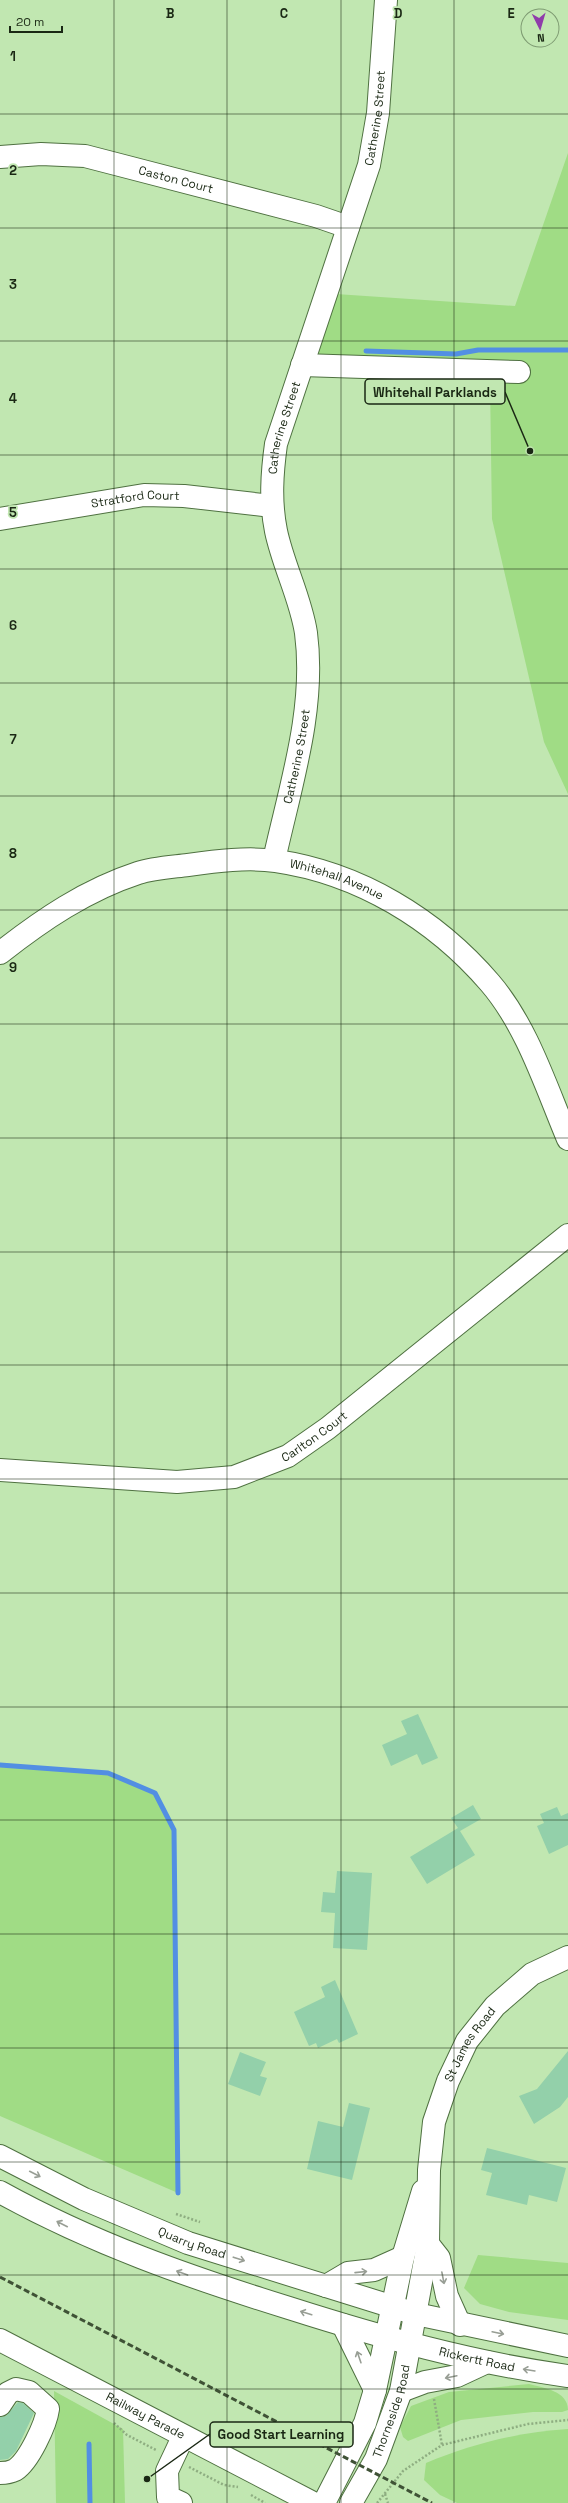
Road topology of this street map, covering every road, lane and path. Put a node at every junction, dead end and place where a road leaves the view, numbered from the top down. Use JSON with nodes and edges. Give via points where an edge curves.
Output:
{"nodes":[{"id":1,"x":386,"y":0,"type":"edge"},
{"id":2,"x":0,"y":157,"type":"edge"},
{"id":3,"x":348,"y":227,"type":"junction"},
{"id":4,"x":302,"y":365,"type":"junction"},
{"id":5,"x":519,"y":372,"type":"dead end"},
{"id":6,"x":272,"y":506,"type":"junction"},
{"id":7,"x":0,"y":519,"type":"edge"},
{"id":8,"x":274,"y":860,"type":"junction"},
{"id":9,"x":0,"y":954,"type":"edge"},
{"id":10,"x":568,"y":1139,"type":"edge"},
{"id":11,"x":568,"y":1235,"type":"edge"},
{"id":12,"x":0,"y":1470,"type":"edge"},
{"id":13,"x":568,"y":1957,"type":"edge"},
{"id":14,"x":0,"y":2156,"type":"edge"},
{"id":15,"x":429,"y":2170,"type":"junction"},
{"id":16,"x":0,"y":2192,"type":"edge"},
{"id":17,"x":176,"y":2214,"type":"dead end"},
{"id":18,"x":200,"y":2222,"type":"dead end"},
{"id":19,"x":428,"y":2244,"type":"junction"},
{"id":20,"x":403,"y":2256,"type":"junction"},
{"id":21,"x":326,"y":2286,"type":"junction"},
{"id":22,"x":392,"y":2307,"type":"junction"},
{"id":23,"x":416,"y":2314,"type":"junction"},
{"id":24,"x":343,"y":2325,"type":"junction"},
{"id":25,"x":460,"y":2325,"type":"junction"},
{"id":26,"x":386,"y":2338,"type":"junction"},
{"id":27,"x":0,"y":2340,"type":"edge"},
{"id":28,"x":410,"y":2344,"type":"junction"},
{"id":29,"x":568,"y":2346,"type":"edge"},
{"id":30,"x":487,"y":2362,"type":"junction"},
{"id":31,"x":44,"y":2363,"type":"junction"},
{"id":32,"x":568,"y":2376,"type":"edge"},
{"id":33,"x":375,"y":2390,"type":"junction"},
{"id":34,"x":401,"y":2391,"type":"junction"},
{"id":35,"x":28,"y":2392,"type":"junction"},
{"id":36,"x":433,"y":2393,"type":"dead end"},
{"id":37,"x":0,"y":2405,"type":"edge"},
{"id":38,"x":109,"y":2419,"type":"dead end"},
{"id":39,"x":568,"y":2420,"type":"edge"},
{"id":40,"x":183,"y":2437,"type":"junction"},
{"id":41,"x":442,"y":2444,"type":"junction"},
{"id":42,"x":173,"y":2459,"type":"junction"},
{"id":43,"x":0,"y":2474,"type":"edge"},
{"id":44,"x":242,"y":2490,"type":"dead end"},
{"id":45,"x":248,"y":2493,"type":"dead end"},
{"id":46,"x":385,"y":2494,"type":"junction"},
{"id":47,"x":181,"y":2503,"type":"edge"},
{"id":48,"x":265,"y":2503,"type":"edge"},
{"id":49,"x":313,"y":2503,"type":"edge"},
{"id":50,"x":324,"y":2503,"type":"edge"},
{"id":51,"x":351,"y":2503,"type":"edge"},
{"id":52,"x":377,"y":2503,"type":"edge"},
{"id":53,"x":388,"y":2503,"type":"edge"}],
"edges":[{"from":1,"to":3,"type":"street","name":"Catherine Street","via":[[377,120],[369,165]]},
{"from":2,"to":3,"type":"street","name":"Caston Court","via":[[40,154],[86,156],[301,212]]},
{"from":3,"to":4,"type":"street","name":"Catherine Street"},
{"from":4,"to":5,"type":"street"},
{"from":4,"to":6,"type":"street","name":"Catherine Street","via":[[276,444]]},
{"from":6,"to":7,"type":"street","name":"Stratford Court","via":[[184,496],[144,495]]},
{"from":6,"to":8,"type":"street","name":"Catherine Street","via":[[306,632],[309,676],[306,712]]},
{"from":8,"to":9,"type":"street","name":"Whitehall Avenue","via":[[216,861],[139,872],[86,895],[54,913]]},
{"from":8,"to":10,"type":"street","name":"Whitehall Avenue","via":[[329,873],[384,895],[446,939],[490,984],[519,1028]]},
{"from":11,"to":12,"type":"street","name":"Carlton Court","via":[[328,1428],[288,1456],[234,1476],[177,1482]]},
{"from":13,"to":15,"type":"street","name":"St James Road","via":[[532,1974],[495,2006],[467,2042],[448,2081],[434,2122]]},
{"from":14,"to":21,"type":"street","name":"Quarry Road","one_way":true,"via":[[136,2223],[188,2243]]},
{"from":15,"to":19,"type":"street","name":"St James Road"},
{"from":15,"to":20,"type":"street","name":"St James Road"},
{"from":24,"to":16,"type":"street","one_way":true,"via":[[237,2292],[132,2255],[80,2234]]},
{"from":17,"to":18,"type":"path"},
{"from":19,"to":23,"type":"street","name":"St James Road"},
{"from":19,"to":25,"type":"street","one_way":true,"via":[[439,2258],[447,2296]]},
{"from":21,"to":20,"type":"street","one_way":true,"via":[[348,2273],[374,2270]]},
{"from":20,"to":22,"type":"street","name":"St James Road"},
{"from":21,"to":22,"type":"street","name":"Quarry Road"},
{"from":22,"to":23,"type":"street"},
{"from":22,"to":26,"type":"street","name":"St James Road"},
{"from":23,"to":25,"type":"street"},
{"from":23,"to":28,"type":"street","name":"Thorneside Road"},
{"from":24,"to":26,"type":"street"},
{"from":33,"to":24,"type":"street","one_way":true},
{"from":25,"to":29,"type":"street","one_way":true},
{"from":26,"to":28,"type":"street","name":"Rickertt Road"},
{"from":26,"to":33,"type":"street","name":"Thorneside Road"},
{"from":27,"to":31,"type":"street","name":"Railway Parade"},
{"from":28,"to":30,"type":"street","name":"Rickertt Road"},
{"from":28,"to":34,"type":"street","name":"Thorneside Road"},
{"from":32,"to":30,"type":"street","name":"Rickertt Road","one_way":true},
{"from":30,"to":34,"type":"street","one_way":true,"via":[[457,2376],[425,2382]]},
{"from":31,"to":35,"type":"street"},
{"from":31,"to":40,"type":"street","name":"Railway Parade"},
{"from":33,"to":50,"type":"street","name":"Thorneside Road","via":[[355,2445]]},
{"from":34,"to":51,"type":"street","name":"Thorneside Road","via":[[376,2459]]},
{"from":35,"to":37,"type":"street","via":[[16,2389],[8,2393]]},
{"from":35,"to":43,"type":"street","via":[[48,2409],[47,2420],[23,2464],[14,2471]]},
{"from":36,"to":41,"type":"path"},
{"from":38,"to":42,"type":"path","via":[[127,2435]]},
{"from":39,"to":41,"type":"path","via":[[528,2424]]},
{"from":40,"to":42,"type":"street"},
{"from":40,"to":49,"type":"street","name":"Railway Parade"},
{"from":41,"to":46,"type":"path","via":[[403,2471]]},
{"from":42,"to":44,"type":"path","via":[[224,2485]]},
{"from":42,"to":47,"type":"street","via":[[167,2471],[168,2497]]},
{"from":45,"to":48,"type":"path"},
{"from":46,"to":52,"type":"path"},
{"from":46,"to":53,"type":"path"}]}
